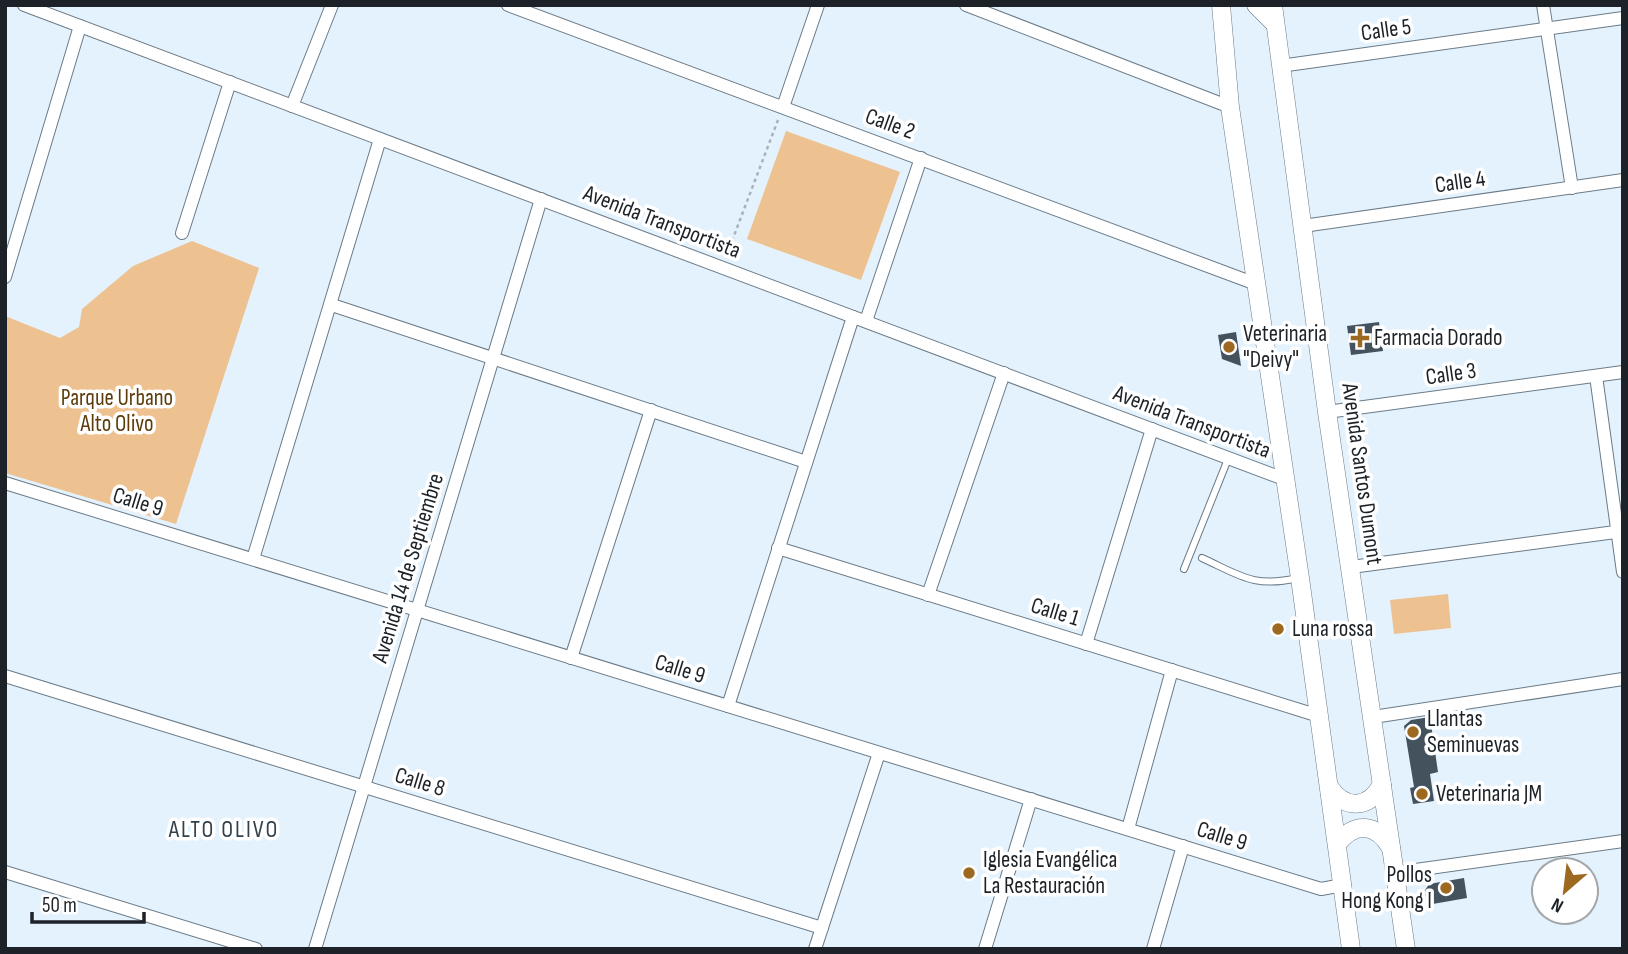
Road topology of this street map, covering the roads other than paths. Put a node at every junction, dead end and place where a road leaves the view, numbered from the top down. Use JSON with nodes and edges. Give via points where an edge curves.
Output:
{"nodes":[{"id":1,"x":24,"y":5,"type":"edge"},
{"id":2,"x":332,"y":5,"type":"edge"},
{"id":3,"x":508,"y":5,"type":"edge"},
{"id":4,"x":818,"y":5,"type":"edge"},
{"id":5,"x":966,"y":5,"type":"edge"},
{"id":6,"x":1220,"y":5,"type":"edge"},
{"id":7,"x":1234,"y":5,"type":"edge"},
{"id":8,"x":1256,"y":5,"type":"edge"},
{"id":9,"x":1544,"y":5,"type":"edge"},
{"id":10,"x":1273,"y":14,"type":"edge"},
{"id":11,"x":1623,"y":18,"type":"edge"},
{"id":12,"x":1223,"y":25,"type":"junction"},
{"id":13,"x":80,"y":26,"type":"junction"},
{"id":14,"x":1546,"y":29,"type":"junction"},
{"id":15,"x":1280,"y":66,"type":"junction"},
{"id":16,"x":230,"y":82,"type":"junction"},
{"id":17,"x":292,"y":106,"type":"junction"},
{"id":18,"x":783,"y":107,"type":"junction"},
{"id":19,"x":1230,"y":107,"type":"junction"},
{"id":20,"x":380,"y":139,"type":"junction"},
{"id":21,"x":921,"y":158,"type":"junction"},
{"id":22,"x":1623,"y":180,"type":"edge"},
{"id":23,"x":1572,"y":188,"type":"junction"},
{"id":24,"x":541,"y":199,"type":"junction"},
{"id":25,"x":1303,"y":226,"type":"junction"},
{"id":26,"x":182,"y":233,"type":"dead end"},
{"id":27,"x":5,"y":277,"type":"edge"},
{"id":28,"x":1256,"y":284,"type":"junction"},
{"id":29,"x":332,"y":305,"type":"junction"},
{"id":30,"x":853,"y":317,"type":"junction"},
{"id":31,"x":866,"y":321,"type":"junction"},
{"id":32,"x":493,"y":358,"type":"junction"},
{"id":33,"x":1623,"y":372,"type":"edge"},
{"id":34,"x":1004,"y":373,"type":"junction"},
{"id":35,"x":1596,"y":376,"type":"junction"},
{"id":36,"x":651,"y":410,"type":"junction"},
{"id":37,"x":1327,"y":412,"type":"junction"},
{"id":38,"x":1152,"y":429,"type":"junction"},
{"id":39,"x":1228,"y":459,"type":"junction"},
{"id":40,"x":806,"y":461,"type":"junction"},
{"id":41,"x":1284,"y":479,"type":"junction"},
{"id":42,"x":5,"y":483,"type":"edge"},
{"id":43,"x":1620,"y":531,"type":"edge"},
{"id":44,"x":778,"y":548,"type":"junction"},
{"id":45,"x":1202,"y":558,"type":"dead end"},
{"id":46,"x":253,"y":559,"type":"junction"},
{"id":47,"x":1350,"y":567,"type":"junction"},
{"id":48,"x":1184,"y":569,"type":"dead end"},
{"id":49,"x":1623,"y":572,"type":"edge"},
{"id":50,"x":1300,"y":578,"type":"junction"},
{"id":51,"x":928,"y":595,"type":"junction"},
{"id":52,"x":417,"y":611,"type":"junction"},
{"id":53,"x":1086,"y":644,"type":"junction"},
{"id":54,"x":571,"y":658,"type":"junction"},
{"id":55,"x":1172,"y":670,"type":"junction"},
{"id":56,"x":5,"y":676,"type":"edge"},
{"id":57,"x":1623,"y":679,"type":"edge"},
{"id":58,"x":728,"y":706,"type":"junction"},
{"id":59,"x":1319,"y":716,"type":"junction"},
{"id":60,"x":1373,"y":717,"type":"junction"},
{"id":61,"x":879,"y":752,"type":"junction"},
{"id":62,"x":1382,"y":784,"type":"junction"},
{"id":63,"x":364,"y":787,"type":"junction"},
{"id":64,"x":1330,"y":788,"type":"junction"},
{"id":65,"x":1031,"y":799,"type":"junction"},
{"id":66,"x":1128,"y":829,"type":"junction"},
{"id":67,"x":1623,"y":841,"type":"edge"},
{"id":68,"x":1337,"y":844,"type":"junction"},
{"id":69,"x":1183,"y":846,"type":"junction"},
{"id":70,"x":1391,"y":848,"type":"junction"},
{"id":71,"x":5,"y":872,"type":"edge"},
{"id":72,"x":1394,"y":873,"type":"junction"},
{"id":73,"x":1343,"y":885,"type":"junction"},
{"id":74,"x":822,"y":928,"type":"junction"},
{"id":75,"x":256,"y":949,"type":"edge"},
{"id":76,"x":315,"y":949,"type":"edge"},
{"id":77,"x":815,"y":949,"type":"edge"},
{"id":78,"x":985,"y":949,"type":"edge"},
{"id":79,"x":1153,"y":949,"type":"edge"},
{"id":80,"x":1351,"y":949,"type":"edge"},
{"id":81,"x":1406,"y":949,"type":"edge"}],
"edges":[{"from":1,"to":13,"type":"street","name":"Avenida Transportista"},
{"from":2,"to":17,"type":"street"},
{"from":3,"to":18,"type":"street","name":"Calle 2"},
{"from":4,"to":18,"type":"street"},
{"from":5,"to":19,"type":"street"},
{"from":6,"to":12,"type":"main road"},
{"from":7,"to":12,"type":"main road"},
{"from":8,"to":10,"type":"main road"},
{"from":9,"to":14,"type":"street"},
{"from":10,"to":15,"type":"main road","name":"Avenida Santos Dumont"},
{"from":11,"to":14,"type":"street","name":"Calle 5"},
{"from":12,"to":19,"type":"main road"},
{"from":13,"to":16,"type":"street","name":"Avenida Transportista"},
{"from":13,"to":27,"type":"street"},
{"from":14,"to":15,"type":"street","name":"Calle 5"},
{"from":14,"to":23,"type":"street"},
{"from":15,"to":25,"type":"main road","name":"Avenida Santos Dumont"},
{"from":16,"to":17,"type":"street","name":"Avenida Transportista"},
{"from":16,"to":26,"type":"street"},
{"from":17,"to":20,"type":"street","name":"Avenida Transportista"},
{"from":18,"to":21,"type":"street","name":"Calle 2"},
{"from":19,"to":28,"type":"main road"},
{"from":20,"to":24,"type":"street","name":"Avenida Transportista"},
{"from":20,"to":29,"type":"street"},
{"from":21,"to":28,"type":"street","name":"Calle 2"},
{"from":21,"to":31,"type":"street"},
{"from":22,"to":23,"type":"street","name":"Calle 4"},
{"from":23,"to":25,"type":"street","name":"Calle 4"},
{"from":24,"to":30,"type":"street","name":"Avenida Transportista"},
{"from":24,"to":32,"type":"street","name":"Avenida 14 de Septiembre"},
{"from":25,"to":37,"type":"main road","name":"Avenida Santos Dumont"},
{"from":28,"to":41,"type":"main road"},
{"from":29,"to":32,"type":"street"},
{"from":29,"to":46,"type":"street"},
{"from":30,"to":31,"type":"street","name":"Avenida Transportista"},
{"from":30,"to":40,"type":"street"},
{"from":31,"to":34,"type":"street","name":"Avenida Transportista"},
{"from":32,"to":36,"type":"street"},
{"from":32,"to":52,"type":"street","name":"Avenida 14 de Septiembre"},
{"from":33,"to":35,"type":"street","name":"Calle 3"},
{"from":34,"to":38,"type":"street","name":"Avenida Transportista"},
{"from":34,"to":51,"type":"street"},
{"from":35,"to":37,"type":"street","name":"Calle 3"},
{"from":35,"to":43,"type":"street"},
{"from":36,"to":40,"type":"street"},
{"from":36,"to":54,"type":"street"},
{"from":37,"to":47,"type":"main road","name":"Avenida Santos Dumont"},
{"from":38,"to":39,"type":"street","name":"Avenida Transportista"},
{"from":38,"to":53,"type":"street"},
{"from":39,"to":41,"type":"street","name":"Avenida Transportista"},
{"from":39,"to":48,"type":"lane"},
{"from":40,"to":44,"type":"street"},
{"from":41,"to":50,"type":"main road"},
{"from":42,"to":46,"type":"street","name":"Calle 9"},
{"from":43,"to":47,"type":"street"},
{"from":43,"to":49,"type":"street"},
{"from":44,"to":51,"type":"street","name":"Calle 1"},
{"from":44,"to":58,"type":"street"},
{"from":45,"to":50,"type":"lane","via":[[1251,580],[1275,584]]},
{"from":46,"to":52,"type":"street","name":"Calle 9"},
{"from":47,"to":60,"type":"main road","name":"Avenida Santos Dumont"},
{"from":50,"to":59,"type":"main road"},
{"from":51,"to":53,"type":"street","name":"Calle 1"},
{"from":52,"to":54,"type":"street","name":"Calle 9"},
{"from":52,"to":63,"type":"street","name":"Avenida 14 de Septiembre"},
{"from":53,"to":55,"type":"street","name":"Calle 1"},
{"from":54,"to":58,"type":"street","name":"Calle 9"},
{"from":55,"to":59,"type":"street","name":"Calle 1"},
{"from":55,"to":66,"type":"street"},
{"from":56,"to":63,"type":"street","name":"Calle 8"},
{"from":57,"to":60,"type":"street"},
{"from":58,"to":61,"type":"street","name":"Calle 9"},
{"from":59,"to":64,"type":"main road"},
{"from":60,"to":62,"type":"main road","name":"Avenida Santos Dumont"},
{"from":61,"to":65,"type":"street","name":"Calle 9"},
{"from":61,"to":74,"type":"street"},
{"from":62,"to":64,"type":"main road","via":[[1377,794],[1357,804],[1346,803]]},
{"from":62,"to":70,"type":"main road","name":"Avenida Santos Dumont"},
{"from":63,"to":74,"type":"street","name":"Calle 8"},
{"from":63,"to":76,"type":"street","name":"Avenida 14 de Septiembre"},
{"from":64,"to":68,"type":"main road"},
{"from":65,"to":66,"type":"street","name":"Calle 9"},
{"from":65,"to":78,"type":"street"},
{"from":66,"to":69,"type":"street","name":"Calle 9"},
{"from":67,"to":72,"type":"street"},
{"from":68,"to":70,"type":"main road","via":[[1345,833],[1372,829],[1384,836]]},
{"from":68,"to":73,"type":"main road"},
{"from":69,"to":73,"type":"street","name":"Calle 9","via":[[1321,889]]},
{"from":69,"to":79,"type":"street"},
{"from":70,"to":72,"type":"main road","name":"Avenida Santos Dumont"},
{"from":71,"to":75,"type":"street"},
{"from":72,"to":81,"type":"main road","name":"Avenida Santos Dumont"},
{"from":73,"to":80,"type":"main road"},
{"from":74,"to":77,"type":"street"}]}
